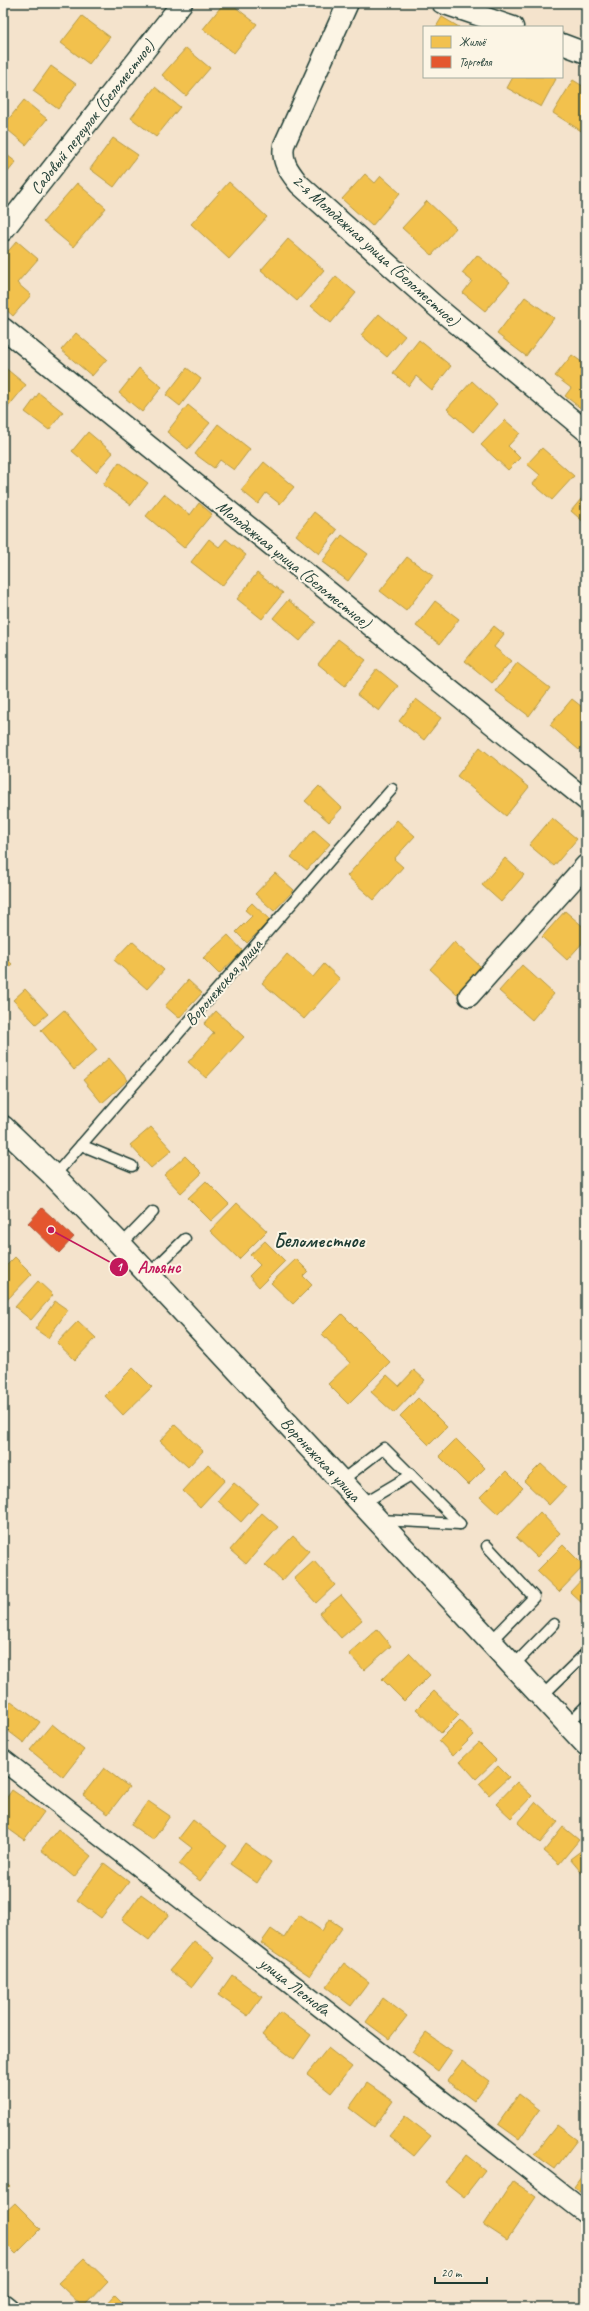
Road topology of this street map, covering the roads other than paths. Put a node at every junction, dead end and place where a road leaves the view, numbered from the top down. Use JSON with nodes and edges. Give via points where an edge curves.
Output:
{"nodes":[{"id":1,"x":182,"y":3,"type":"edge"},
{"id":2,"x":348,"y":3,"type":"edge"},
{"id":3,"x":442,"y":3,"type":"edge"},
{"id":4,"x":510,"y":26,"type":"edge"},
{"id":5,"x":563,"y":44,"type":"edge"},
{"id":6,"x":586,"y":52,"type":"edge"},
{"id":7,"x":3,"y":231,"type":"edge"},
{"id":8,"x":3,"y":328,"type":"edge"},
{"id":9,"x":586,"y":431,"type":"edge"},
{"id":10,"x":392,"y":789,"type":"dead end"},
{"id":11,"x":586,"y":800,"type":"edge"},
{"id":12,"x":586,"y":865,"type":"edge"},
{"id":13,"x":469,"y":996,"type":"dead end"},
{"id":14,"x":3,"y":1127,"type":"edge"},
{"id":15,"x":81,"y":1146,"type":"junction"},
{"id":16,"x":132,"y":1166,"type":"dead end"},
{"id":17,"x":54,"y":1176,"type":"junction"},
{"id":18,"x":153,"y":1212,"type":"dead end"},
{"id":19,"x":185,"y":1239,"type":"dead end"},
{"id":20,"x":121,"y":1246,"type":"junction"},
{"id":21,"x":148,"y":1275,"type":"junction"},
{"id":22,"x":411,"y":1475,"type":"junction"},
{"id":23,"x":341,"y":1481,"type":"junction"},
{"id":24,"x":362,"y":1504,"type":"junction"},
{"id":25,"x":377,"y":1520,"type":"junction"},
{"id":26,"x":487,"y":1546,"type":"dead end"},
{"id":27,"x":554,"y":1624,"type":"dead end"},
{"id":28,"x":491,"y":1642,"type":"junction"},
{"id":29,"x":586,"y":1653,"type":"edge"},
{"id":30,"x":513,"y":1666,"type":"junction"},
{"id":31,"x":542,"y":1696,"type":"junction"},
{"id":32,"x":586,"y":1706,"type":"edge"},
{"id":33,"x":568,"y":1724,"type":"junction"},
{"id":34,"x":586,"y":1744,"type":"edge"},
{"id":35,"x":3,"y":1760,"type":"edge"},
{"id":36,"x":586,"y":2213,"type":"edge"},
{"id":37,"x":3,"y":2304,"type":"edge"},
{"id":38,"x":8,"y":2308,"type":"edge"}],
"edges":[{"from":1,"to":7,"type":"street","name":"Садовый переулок (Беломестное)"},
{"from":2,"to":9,"type":"street","name":"2-я Молодежная улица (Беломестное)","via":[[284,145],[282,155],[285,165],[299,184],[433,304]]},
{"from":3,"to":4,"type":"street"},
{"from":5,"to":6,"type":"street"},
{"from":8,"to":11,"type":"street","name":"Молодежная улица (Беломестное)"},
{"from":10,"to":15,"type":"lane","name":"Воронежская улица"},
{"from":12,"to":13,"type":"street"},
{"from":14,"to":17,"type":"street","name":"Воронежская улица"},
{"from":15,"to":16,"type":"lane"},
{"from":15,"to":17,"type":"lane","name":"Воронежская улица"},
{"from":17,"to":20,"type":"street","name":"Воронежская улица"},
{"from":18,"to":20,"type":"lane"},
{"from":19,"to":21,"type":"lane"},
{"from":20,"to":21,"type":"street","name":"Воронежская улица"},
{"from":21,"to":23,"type":"street","name":"Воронежская улица"},
{"from":22,"to":23,"type":"lane","via":[[384,1448]]},
{"from":22,"to":24,"type":"lane"},
{"from":22,"to":25,"type":"lane","via":[[460,1524]]},
{"from":23,"to":24,"type":"street","name":"Воронежская улица"},
{"from":24,"to":25,"type":"street","name":"Воронежская улица"},
{"from":25,"to":28,"type":"street","name":"Воронежская улица"},
{"from":26,"to":28,"type":"lane","via":[[534,1598]]},
{"from":27,"to":30,"type":"lane"},
{"from":28,"to":30,"type":"street","name":"Воронежская улица"},
{"from":29,"to":31,"type":"lane"},
{"from":30,"to":31,"type":"street","name":"Воронежская улица"},
{"from":31,"to":33,"type":"street","name":"Воронежская улица"},
{"from":32,"to":33,"type":"lane"},
{"from":33,"to":34,"type":"street","name":"Воронежская улица"},
{"from":35,"to":36,"type":"street","name":"улица Леонова"},
{"from":37,"to":38,"type":"street"}]}
